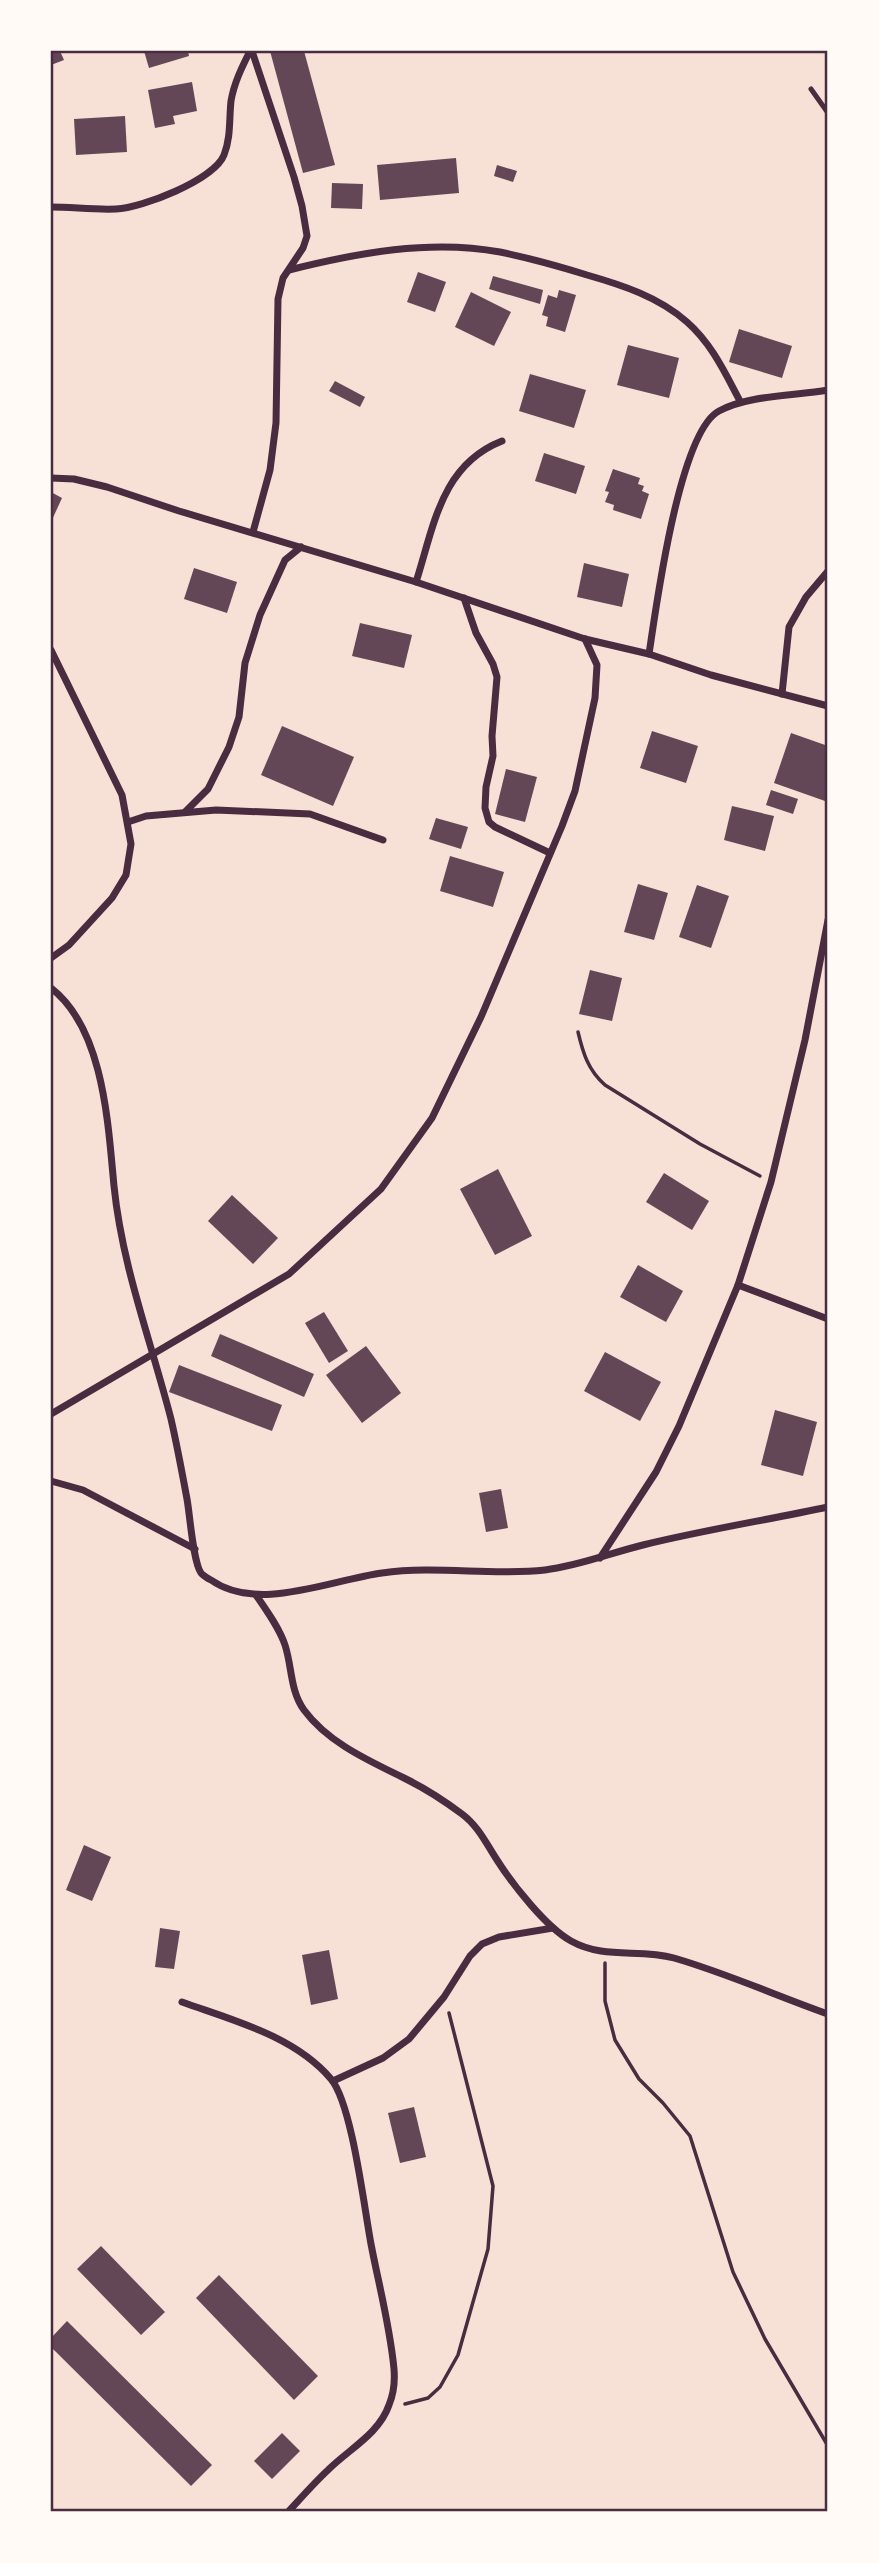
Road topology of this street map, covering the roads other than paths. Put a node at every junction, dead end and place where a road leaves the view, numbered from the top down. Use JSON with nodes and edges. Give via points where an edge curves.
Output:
{"nodes":[{"id":1,"x":251,"y":51,"type":"edge"},
{"id":2,"x":811,"y":89,"type":"dead end"},
{"id":3,"x":828,"y":113,"type":"edge"},
{"id":4,"x":51,"y":207,"type":"edge"},
{"id":5,"x":289,"y":270,"type":"junction"},
{"id":6,"x":828,"y":390,"type":"edge"},
{"id":7,"x":740,"y":401,"type":"junction"},
{"id":8,"x":502,"y":441,"type":"dead end"},
{"id":9,"x":51,"y":478,"type":"edge"},
{"id":10,"x":253,"y":532,"type":"junction"},
{"id":11,"x":301,"y":547,"type":"junction"},
{"id":12,"x":828,"y":571,"type":"edge"},
{"id":13,"x":416,"y":582,"type":"junction"},
{"id":14,"x":464,"y":598,"type":"junction"},
{"id":15,"x":585,"y":639,"type":"junction"},
{"id":16,"x":51,"y":650,"type":"edge"},
{"id":17,"x":649,"y":654,"type":"junction"},
{"id":18,"x":782,"y":694,"type":"junction"},
{"id":19,"x":828,"y":706,"type":"edge"},
{"id":20,"x":186,"y":812,"type":"junction"},
{"id":21,"x":128,"y":822,"type":"junction"},
{"id":22,"x":383,"y":840,"type":"dead end"},
{"id":23,"x":550,"y":853,"type":"junction"},
{"id":24,"x":828,"y":920,"type":"edge"},
{"id":25,"x":51,"y":958,"type":"edge"},
{"id":26,"x":51,"y":988,"type":"edge"},
{"id":27,"x":738,"y":1286,"type":"junction"},
{"id":28,"x":828,"y":1319,"type":"edge"},
{"id":29,"x":153,"y":1356,"type":"junction"},
{"id":30,"x":51,"y":1414,"type":"edge"},
{"id":31,"x":51,"y":1481,"type":"edge"},
{"id":32,"x":828,"y":1507,"type":"edge"},
{"id":33,"x":195,"y":1549,"type":"junction"},
{"id":34,"x":599,"y":1558,"type":"junction"},
{"id":35,"x":256,"y":1595,"type":"junction"},
{"id":36,"x":553,"y":1928,"type":"junction"},
{"id":37,"x":182,"y":2002,"type":"dead end"},
{"id":38,"x":828,"y":2014,"type":"edge"},
{"id":39,"x":333,"y":2081,"type":"junction"},
{"id":40,"x":288,"y":2512,"type":"edge"}],
"edges":[{"from":1,"to":4,"type":"street","via":[[235,85],[229,140],[222,159],[211,170],[132,207]]},
{"from":1,"to":5,"type":"street","via":[[304,216],[307,236]]},
{"from":2,"to":3,"type":"lane"},
{"from":5,"to":7,"type":"street","via":[[348,256],[447,247],[548,263],[647,295],[686,321],[710,346]]},
{"from":5,"to":10,"type":"street","via":[[276,310],[276,423],[270,470]]},
{"from":6,"to":7,"type":"street"},
{"from":7,"to":17,"type":"street","via":[[715,412],[705,426],[678,494]]},
{"from":8,"to":13,"type":"street","via":[[486,447],[448,485]]},
{"from":9,"to":10,"type":"street","via":[[107,487]]},
{"from":10,"to":11,"type":"street"},
{"from":11,"to":13,"type":"street"},
{"from":11,"to":20,"type":"street","via":[[285,560],[260,615],[245,663],[239,717],[229,747],[208,789]]},
{"from":12,"to":18,"type":"street","via":[[789,627]]},
{"from":13,"to":14,"type":"street"},
{"from":14,"to":15,"type":"street"},
{"from":14,"to":23,"type":"street","via":[[497,677],[493,756],[486,787],[489,822]]},
{"from":15,"to":17,"type":"street"},
{"from":15,"to":23,"type":"street","via":[[597,665],[595,698],[575,791]]},
{"from":16,"to":21,"type":"street","via":[[122,795]]},
{"from":17,"to":18,"type":"street"},
{"from":18,"to":19,"type":"street"},
{"from":20,"to":21,"type":"street"},
{"from":20,"to":22,"type":"street","via":[[310,814]]},
{"from":21,"to":25,"type":"street","via":[[131,844],[126,875],[112,898]]},
{"from":23,"to":29,"type":"street","via":[[481,1017],[432,1118],[381,1189],[289,1274]]},
{"from":24,"to":27,"type":"street","via":[[771,1182]]},
{"from":26,"to":29,"type":"street","via":[[76,1013],[98,1067],[117,1214]]},
{"from":27,"to":28,"type":"street"},
{"from":27,"to":34,"type":"street","via":[[656,1472]]},
{"from":29,"to":30,"type":"street"},
{"from":29,"to":33,"type":"street","via":[[172,1421]]},
{"from":31,"to":33,"type":"street","via":[[83,1490]]},
{"from":32,"to":34,"type":"street"},
{"from":33,"to":35,"type":"street","via":[[201,1573],[221,1588]]},
{"from":34,"to":35,"type":"street","via":[[518,1573],[383,1573]]},
{"from":35,"to":36,"type":"street","via":[[283,1641],[291,1680],[304,1711],[366,1761],[410,1781],[463,1814],[478,1828],[511,1881]]},
{"from":36,"to":38,"type":"street","via":[[606,1954],[644,1952],[673,1958]]},
{"from":36,"to":39,"type":"street","via":[[482,1944],[409,2039]]},
{"from":37,"to":39,"type":"street","via":[[284,2043]]},
{"from":39,"to":40,"type":"street","via":[[345,2113],[389,2322],[394,2388],[376,2428]]}]}
